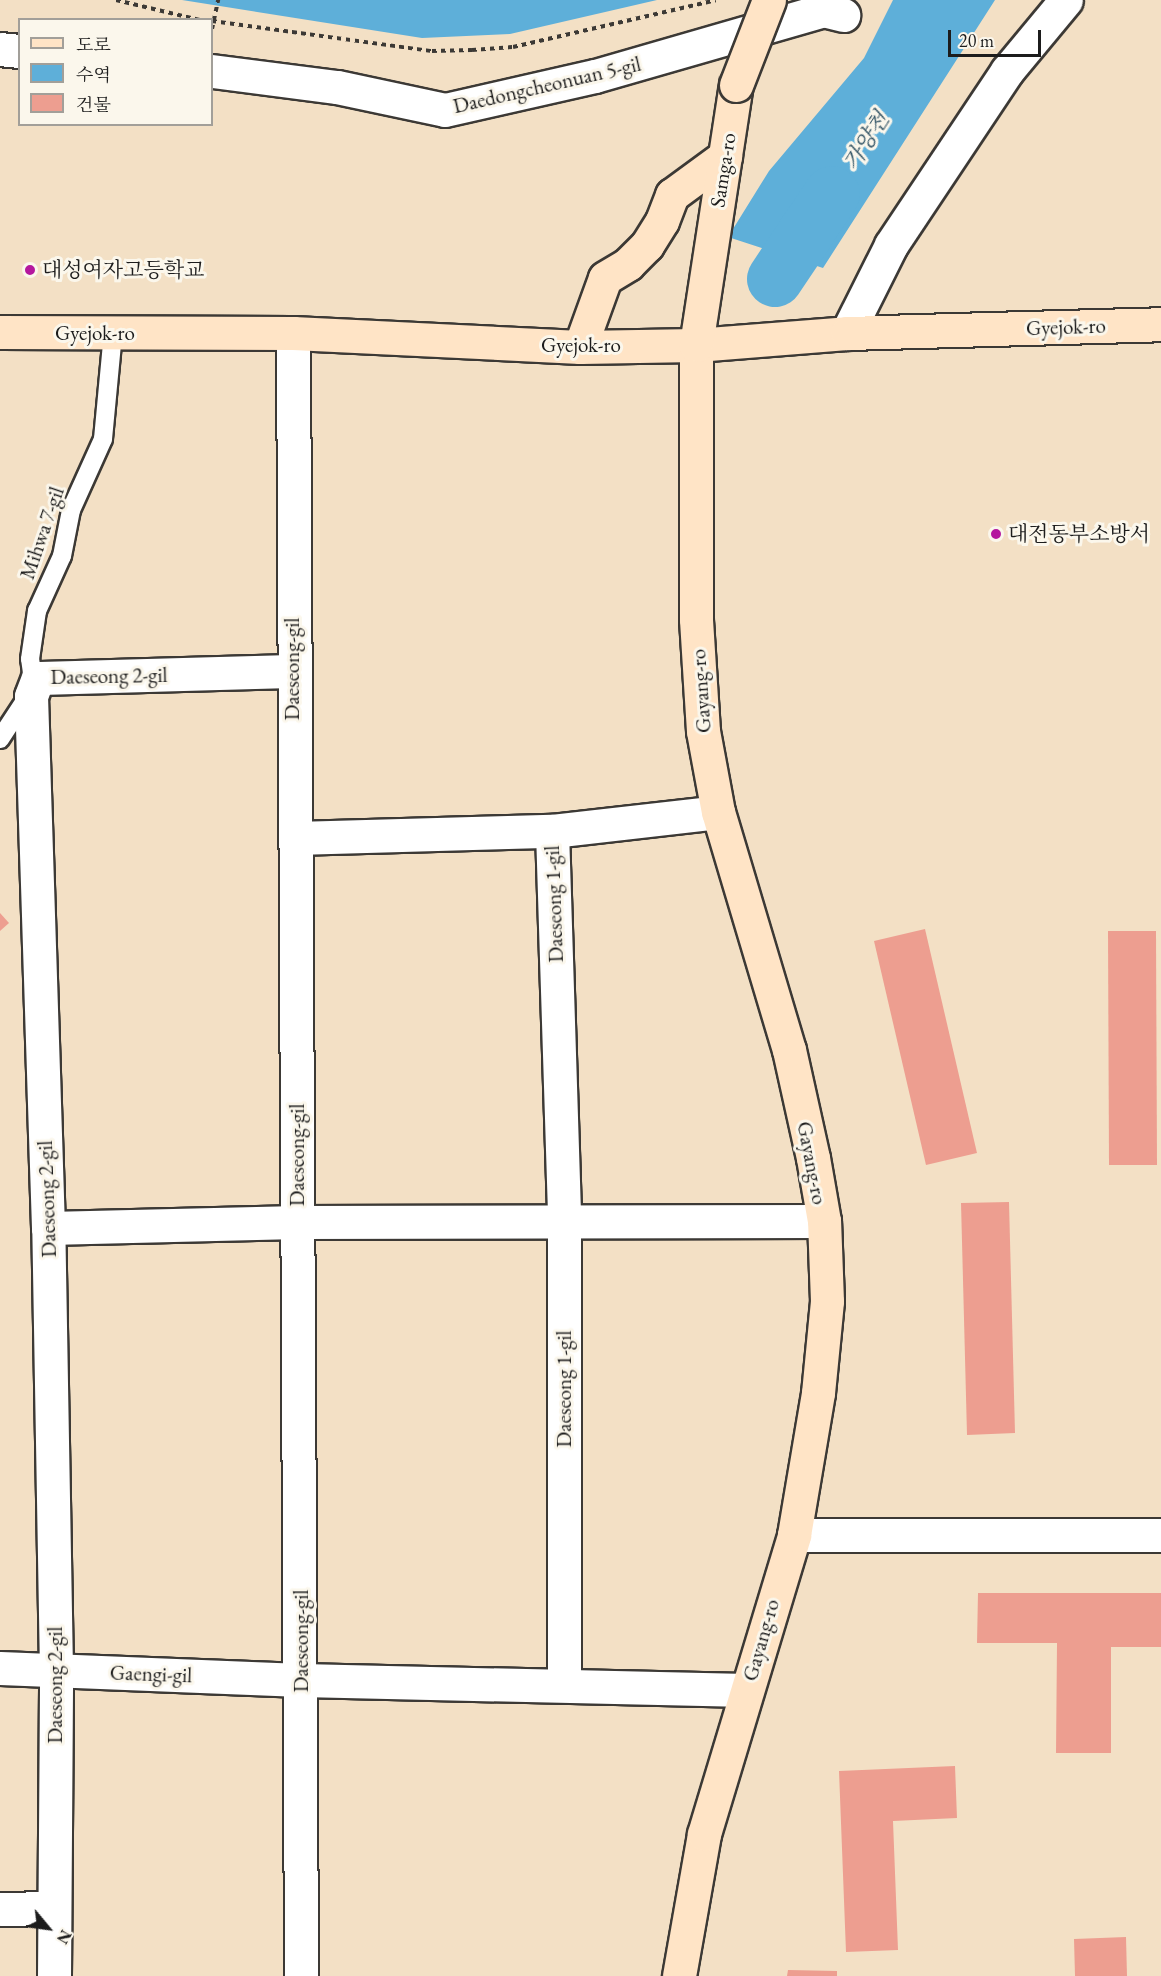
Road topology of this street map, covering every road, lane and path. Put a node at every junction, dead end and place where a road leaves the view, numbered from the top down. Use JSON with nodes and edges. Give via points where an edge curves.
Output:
{"nodes":[{"id":1,"x":116,"y":0,"type":"edge"},
{"id":2,"x":218,"y":0,"type":"edge"},
{"id":3,"x":716,"y":0,"type":"edge"},
{"id":4,"x":769,"y":0,"type":"edge"},
{"id":5,"x":1066,"y":0,"type":"edge"},
{"id":6,"x":843,"y":15,"type":"dead end"},
{"id":7,"x":192,"y":18,"type":"edge"},
{"id":8,"x":213,"y":21,"type":"edge"},
{"id":9,"x":213,"y":24,"type":"edge"},
{"id":10,"x":0,"y":49,"type":"edge"},
{"id":11,"x":18,"y":51,"type":"edge"},
{"id":12,"x":213,"y":71,"type":"edge"},
{"id":13,"x":725,"y":156,"type":"junction"},
{"id":14,"x":1161,"y":324,"type":"edge"},
{"id":15,"x":0,"y":332,"type":"edge"},
{"id":16,"x":113,"y":333,"type":"junction"},
{"id":17,"x":292,"y":333,"type":"junction"},
{"id":18,"x":846,"y":333,"type":"junction"},
{"id":19,"x":696,"y":345,"type":"junction"},
{"id":20,"x":580,"y":347,"type":"junction"},
{"id":21,"x":291,"y":671,"type":"junction"},
{"id":22,"x":34,"y":687,"type":"junction"},
{"id":23,"x":0,"y":739,"type":"edge"},
{"id":24,"x":718,"y":812,"type":"junction"},
{"id":25,"x":552,"y":831,"type":"junction"},
{"id":26,"x":295,"y":838,"type":"junction"},
{"id":27,"x":564,"y":1221,"type":"junction"},
{"id":28,"x":824,"y":1221,"type":"junction"},
{"id":29,"x":298,"y":1222,"type":"junction"},
{"id":30,"x":48,"y":1228,"type":"junction"},
{"id":31,"x":794,"y":1535,"type":"junction"},
{"id":32,"x":1161,"y":1535,"type":"edge"},
{"id":33,"x":0,"y":1668,"type":"edge"},
{"id":34,"x":56,"y":1670,"type":"junction"},
{"id":35,"x":301,"y":1680,"type":"junction"},
{"id":36,"x":564,"y":1685,"type":"junction"},
{"id":37,"x":747,"y":1690,"type":"junction"},
{"id":38,"x":53,"y":1908,"type":"junction"},
{"id":39,"x":0,"y":1909,"type":"edge"},
{"id":40,"x":54,"y":1976,"type":"edge"},
{"id":41,"x":301,"y":1976,"type":"edge"},
{"id":42,"x":679,"y":1976,"type":"edge"}],
"edges":[{"from":1,"to":7,"type":"path"},
{"from":2,"to":9,"type":"path","bridge":true},
{"from":3,"to":8,"type":"path","via":[[513,47],[472,51],[432,51]]},
{"from":4,"to":13,"type":"street","name":"Samga-ro","bridge":true,"via":[[736,86]]},
{"from":5,"to":18,"type":"street","via":[[1007,71],[891,245]]},
{"from":6,"to":12,"type":"street","name":"Daedongcheonuan 5-gil","via":[[823,10],[596,76],[446,110],[336,87]]},
{"from":10,"to":11,"type":"street"},
{"from":13,"to":19,"type":"street","name":"Samga-ro"},
{"from":13,"to":20,"type":"street","via":[[672,195],[662,221],[646,245],[628,264],[605,278]]},
{"from":14,"to":18,"type":"street","name":"Gyejok-ro"},
{"from":15,"to":16,"type":"street","name":"Gyejok-ro"},
{"from":16,"to":17,"type":"street","name":"Gyejok-ro"},
{"from":16,"to":22,"type":"lane","name":"Mihwa 7-gil","via":[[103,439],[71,510],[62,556],[37,611],[30,659]]},
{"from":17,"to":20,"type":"street","name":"Gyejok-ro"},
{"from":17,"to":21,"type":"street","name":"Daeseong-gil"},
{"from":18,"to":19,"type":"street","name":"Gyejok-ro"},
{"from":19,"to":20,"type":"street","name":"Gyejok-ro"},
{"from":19,"to":24,"type":"street","name":"Gayang-ro","via":[[696,619],[703,732]]},
{"from":21,"to":22,"type":"street","name":"Daeseong 2-gil","via":[[38,678]]},
{"from":21,"to":26,"type":"street","name":"Daeseong-gil"},
{"from":22,"to":23,"type":"lane"},
{"from":22,"to":30,"type":"street","name":"Daeseong 2-gil","via":[[31,707]]},
{"from":24,"to":25,"type":"street"},
{"from":24,"to":28,"type":"street","name":"Gayang-ro","via":[[789,1050]]},
{"from":25,"to":26,"type":"street"},
{"from":25,"to":27,"type":"street","name":"Daeseong 1-gil"},
{"from":26,"to":29,"type":"street","name":"Daeseong-gil"},
{"from":27,"to":28,"type":"street"},
{"from":27,"to":29,"type":"street"},
{"from":27,"to":36,"type":"street","name":"Daeseong 1-gil"},
{"from":28,"to":31,"type":"street","name":"Gayang-ro","via":[[827,1301],[818,1393]]},
{"from":29,"to":30,"type":"street"},
{"from":29,"to":35,"type":"street","name":"Daeseong-gil"},
{"from":30,"to":34,"type":"street","name":"Daeseong 2-gil"},
{"from":31,"to":32,"type":"street"},
{"from":31,"to":37,"type":"street","name":"Gayang-ro"},
{"from":33,"to":34,"type":"street","name":"Gaengi-gil"},
{"from":34,"to":35,"type":"street","name":"Gaengi-gil"},
{"from":34,"to":38,"type":"street","name":"Daeseong 2-gil"},
{"from":35,"to":36,"type":"street"},
{"from":35,"to":41,"type":"street","name":"Daeseong-gil"},
{"from":36,"to":37,"type":"street"},
{"from":37,"to":42,"type":"street","name":"Gayang-ro","via":[[704,1834]]},
{"from":38,"to":39,"type":"street"},
{"from":38,"to":40,"type":"street","name":"Daeseong 2-gil"}]}
